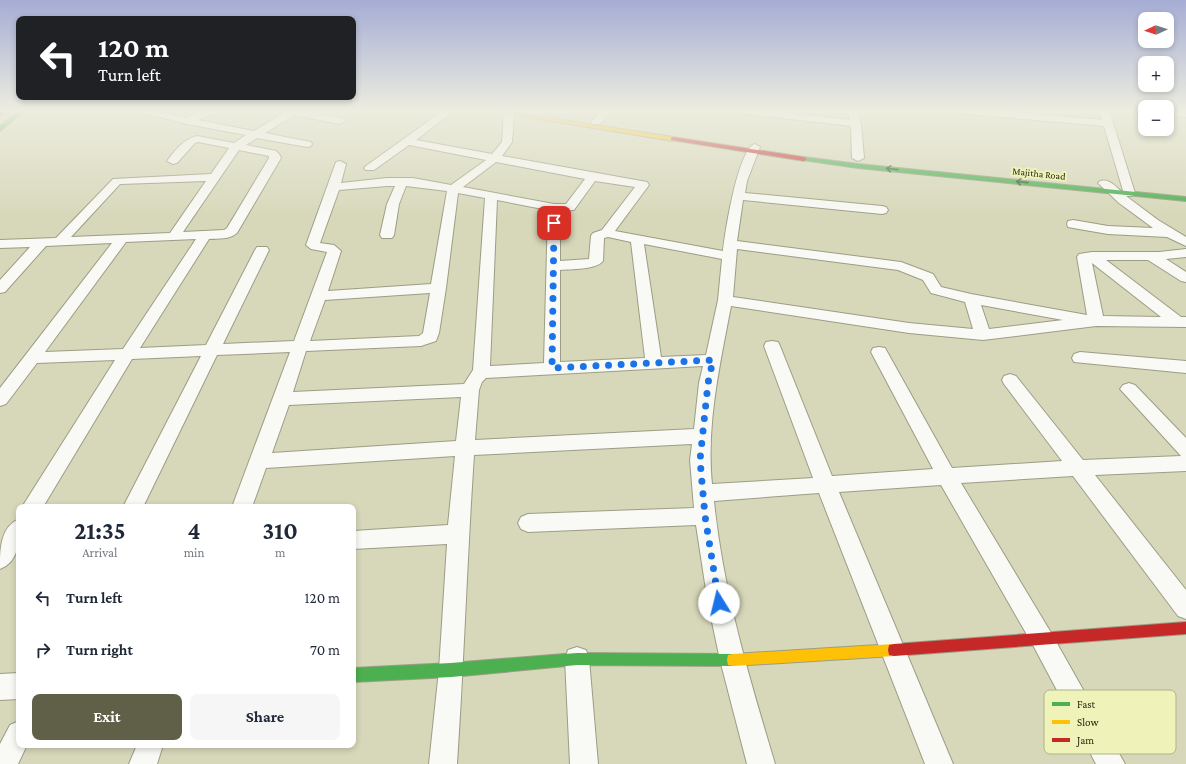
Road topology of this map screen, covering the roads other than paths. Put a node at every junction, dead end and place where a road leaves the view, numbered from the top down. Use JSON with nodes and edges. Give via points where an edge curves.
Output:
{"nodes":[{"id":1,"x":188,"y":146,"type":"edge"},
{"id":2,"x":236,"y":146,"type":"joint"},
{"id":3,"x":400,"y":146,"type":"edge"},
{"id":4,"x":430,"y":146,"type":"edge"},
{"id":5,"x":504,"y":146,"type":"edge"},
{"id":6,"x":731,"y":146,"type":"edge"},
{"id":7,"x":734,"y":146,"type":"edge"},
{"id":8,"x":857,"y":146,"type":"edge"},
{"id":9,"x":1115,"y":146,"type":"edge"},
{"id":10,"x":754,"y":149,"type":"junction"},
{"id":11,"x":493,"y":158,"type":"junction"},
{"id":12,"x":858,"y":158,"type":"junction"},
{"id":13,"x":173,"y":161,"type":"dead end"},
{"id":14,"x":340,"y":164,"type":"dead end"},
{"id":15,"x":370,"y":168,"type":"dead end"},
{"id":16,"x":215,"y":177,"type":"junction"},
{"id":17,"x":592,"y":177,"type":"junction"},
{"id":18,"x":402,"y":182,"type":"junction"},
{"id":19,"x":334,"y":187,"type":"junction"},
{"id":20,"x":1108,"y":187,"type":"junction"},
{"id":21,"x":453,"y":189,"type":"junction"},
{"id":22,"x":1127,"y":189,"type":"junction"},
{"id":23,"x":1186,"y":192,"type":"edge"},
{"id":24,"x":491,"y":196,"type":"junction"},
{"id":25,"x":738,"y":196,"type":"junction"},
{"id":26,"x":1186,"y":199,"type":"edge"},
{"id":27,"x":554,"y":208,"type":"junction"},
{"id":28,"x":882,"y":210,"type":"dead end"},
{"id":29,"x":1073,"y":224,"type":"dead end"},
{"id":30,"x":606,"y":233,"type":"junction"},
{"id":31,"x":1169,"y":233,"type":"junction"},
{"id":32,"x":205,"y":235,"type":"junction"},
{"id":33,"x":387,"y":235,"type":"dead end"},
{"id":34,"x":174,"y":236,"type":"junction"},
{"id":35,"x":123,"y":238,"type":"junction"},
{"id":36,"x":638,"y":239,"type":"junction"},
{"id":37,"x":59,"y":242,"type":"junction"},
{"id":38,"x":1186,"y":242,"type":"edge"},
{"id":39,"x":41,"y":243,"type":"junction"},
{"id":40,"x":0,"y":244,"type":"edge"},
{"id":41,"x":262,"y":250,"type":"dead end"},
{"id":42,"x":730,"y":250,"type":"junction"},
{"id":43,"x":1186,"y":253,"type":"edge"},
{"id":44,"x":1092,"y":256,"type":"junction"},
{"id":45,"x":1153,"y":256,"type":"junction"},
{"id":46,"x":553,"y":266,"type":"junction"},
{"id":47,"x":1186,"y":278,"type":"edge"},
{"id":48,"x":439,"y":288,"type":"junction"},
{"id":49,"x":0,"y":289,"type":"edge"},
{"id":50,"x":320,"y":296,"type":"junction"},
{"id":51,"x":971,"y":298,"type":"junction"},
{"id":52,"x":724,"y":300,"type":"junction"},
{"id":53,"x":1096,"y":322,"type":"junction"},
{"id":54,"x":1182,"y":322,"type":"edge"},
{"id":55,"x":983,"y":335,"type":"junction"},
{"id":56,"x":300,"y":345,"type":"junction"},
{"id":57,"x":772,"y":346,"type":"dead end"},
{"id":58,"x":212,"y":350,"type":"junction"},
{"id":59,"x":879,"y":352,"type":"dead end"},
{"id":60,"x":128,"y":353,"type":"junction"},
{"id":61,"x":32,"y":358,"type":"junction"},
{"id":62,"x":1080,"y":358,"type":"dead end"},
{"id":63,"x":713,"y":360,"type":"junction"},
{"id":64,"x":654,"y":362,"type":"junction"},
{"id":65,"x":1186,"y":367,"type":"edge"},
{"id":66,"x":552,"y":368,"type":"junction"},
{"id":67,"x":481,"y":372,"type":"junction"},
{"id":68,"x":1010,"y":380,"type":"dead end"},
{"id":69,"x":1129,"y":389,"type":"dead end"},
{"id":70,"x":470,"y":390,"type":"junction"},
{"id":71,"x":0,"y":400,"type":"edge"},
{"id":72,"x":282,"y":400,"type":"junction"},
{"id":73,"x":703,"y":436,"type":"junction"},
{"id":74,"x":466,"y":448,"type":"junction"},
{"id":75,"x":1186,"y":450,"type":"edge"},
{"id":76,"x":260,"y":461,"type":"junction"},
{"id":77,"x":1186,"y":462,"type":"edge"},
{"id":78,"x":1077,"y":467,"type":"junction"},
{"id":79,"x":947,"y":477,"type":"junction"},
{"id":80,"x":826,"y":485,"type":"junction"},
{"id":81,"x":704,"y":493,"type":"junction"},
{"id":82,"x":34,"y":504,"type":"edge"},
{"id":83,"x":134,"y":504,"type":"edge"},
{"id":84,"x":243,"y":504,"type":"edge"},
{"id":85,"x":705,"y":516,"type":"junction"},
{"id":86,"x":528,"y":523,"type":"dead end"},
{"id":87,"x":16,"y":533,"type":"edge"},
{"id":88,"x":458,"y":534,"type":"junction"},
{"id":89,"x":356,"y":540,"type":"edge"},
{"id":90,"x":0,"y":559,"type":"edge"},
{"id":91,"x":1186,"y":608,"type":"edge"},
{"id":92,"x":1186,"y":628,"type":"edge"},
{"id":93,"x":1042,"y":639,"type":"junction"},
{"id":94,"x":893,"y":650,"type":"junction"},
{"id":95,"x":577,"y":659,"type":"junction"},
{"id":96,"x":732,"y":660,"type":"junction"},
{"id":97,"x":451,"y":670,"type":"junction"},
{"id":98,"x":356,"y":675,"type":"edge"},
{"id":99,"x":16,"y":686,"type":"edge"},
{"id":100,"x":0,"y":687,"type":"edge"},
{"id":101,"x":1070,"y":690,"type":"edge"},
{"id":102,"x":16,"y":740,"type":"edge"},
{"id":103,"x":149,"y":748,"type":"edge"},
{"id":104,"x":1105,"y":754,"type":"edge"},
{"id":105,"x":4,"y":764,"type":"edge"},
{"id":106,"x":143,"y":764,"type":"edge"},
{"id":107,"x":443,"y":764,"type":"edge"},
{"id":108,"x":584,"y":764,"type":"edge"},
{"id":109,"x":761,"y":764,"type":"edge"},
{"id":110,"x":939,"y":764,"type":"edge"},
{"id":111,"x":1111,"y":764,"type":"edge"}],
"edges":[{"from":1,"to":13,"type":"street"},
{"from":2,"to":16,"type":"street"},
{"from":2,"to":32,"type":"street","via":[[272,153],[275,158],[231,232]]},
{"from":3,"to":15,"type":"street"},
{"from":4,"to":11,"type":"street"},
{"from":5,"to":11,"type":"street"},
{"from":6,"to":10,"type":"main road","name":"Majitha Road"},
{"from":7,"to":10,"type":"main road","name":"Majitha Road"},
{"from":8,"to":12,"type":"street"},
{"from":9,"to":22,"type":"street"},
{"from":10,"to":12,"type":"main road","name":"Majitha Road"},
{"from":20,"to":10,"type":"main road","name":"Majitha Road","one_way":true,"via":[[858,166]]},
{"from":10,"to":25,"type":"street"},
{"from":11,"to":17,"type":"street"},
{"from":11,"to":21,"type":"street"},
{"from":12,"to":20,"type":"main road","name":"Majitha Road"},
{"from":14,"to":19,"type":"street"},
{"from":16,"to":34,"type":"street"},
{"from":16,"to":37,"type":"street","via":[[117,181]]},
{"from":17,"to":27,"type":"street","via":[[570,207]]},
{"from":17,"to":30,"type":"street","via":[[643,185]]},
{"from":18,"to":19,"type":"street"},
{"from":18,"to":21,"type":"street"},
{"from":18,"to":33,"type":"street","via":[[393,204]]},
{"from":19,"to":50,"type":"street","via":[[313,244],[316,248],[334,250]]},
{"from":20,"to":22,"type":"main road","name":"Majitha Road"},
{"from":20,"to":31,"type":"street","via":[[1130,207]]},
{"from":21,"to":24,"type":"street"},
{"from":21,"to":48,"type":"street"},
{"from":22,"to":23,"type":"main road","name":"Majitha Road"},
{"from":22,"to":26,"type":"main road","name":"Majitha Road"},
{"from":24,"to":27,"type":"street"},
{"from":24,"to":67,"type":"street"},
{"from":25,"to":28,"type":"street"},
{"from":25,"to":42,"type":"street"},
{"from":27,"to":46,"type":"street"},
{"from":29,"to":31,"type":"street","via":[[1108,230]]},
{"from":30,"to":36,"type":"street"},
{"from":30,"to":46,"type":"street","via":[[598,236],[594,263]]},
{"from":31,"to":38,"type":"street"},
{"from":32,"to":34,"type":"street"},
{"from":32,"to":60,"type":"street"},
{"from":34,"to":35,"type":"street"},
{"from":35,"to":37,"type":"street"},
{"from":35,"to":61,"type":"street"},
{"from":36,"to":42,"type":"street"},
{"from":36,"to":64,"type":"street"},
{"from":37,"to":39,"type":"street"},
{"from":39,"to":40,"type":"street"},
{"from":39,"to":49,"type":"street"},
{"from":41,"to":58,"type":"street"},
{"from":42,"to":51,"type":"street","via":[[901,266],[928,277],[933,288],[938,291]]},
{"from":42,"to":52,"type":"street"},
{"from":43,"to":45,"type":"street"},
{"from":44,"to":45,"type":"street"},
{"from":44,"to":53,"type":"street","via":[[1084,258]]},
{"from":44,"to":54,"type":"street"},
{"from":45,"to":47,"type":"street"},
{"from":46,"to":66,"type":"street"},
{"from":48,"to":50,"type":"street"},
{"from":48,"to":56,"type":"street","via":[[430,337],[426,339]]},
{"from":50,"to":56,"type":"street"},
{"from":51,"to":53,"type":"street"},
{"from":51,"to":55,"type":"street"},
{"from":52,"to":55,"type":"street","via":[[872,323]]},
{"from":52,"to":63,"type":"street"},
{"from":53,"to":54,"type":"street"},
{"from":53,"to":55,"type":"street"},
{"from":56,"to":58,"type":"street"},
{"from":56,"to":72,"type":"street"},
{"from":57,"to":80,"type":"street"},
{"from":58,"to":60,"type":"street"},
{"from":58,"to":83,"type":"street"},
{"from":59,"to":79,"type":"street"},
{"from":60,"to":61,"type":"street"},
{"from":60,"to":82,"type":"street"},
{"from":61,"to":71,"type":"street"},
{"from":62,"to":65,"type":"street"},
{"from":63,"to":64,"type":"street"},
{"from":63,"to":73,"type":"street"},
{"from":64,"to":66,"type":"street"},
{"from":66,"to":67,"type":"street"},
{"from":67,"to":70,"type":"street"},
{"from":68,"to":78,"type":"street"},
{"from":69,"to":75,"type":"street"},
{"from":70,"to":72,"type":"street"},
{"from":70,"to":74,"type":"street"},
{"from":72,"to":76,"type":"street"},
{"from":73,"to":74,"type":"street"},
{"from":73,"to":81,"type":"street","via":[[700,460]]},
{"from":74,"to":76,"type":"street"},
{"from":74,"to":88,"type":"street"},
{"from":76,"to":84,"type":"street"},
{"from":77,"to":78,"type":"street"},
{"from":78,"to":79,"type":"street"},
{"from":78,"to":91,"type":"street"},
{"from":79,"to":80,"type":"street"},
{"from":79,"to":93,"type":"street"},
{"from":80,"to":81,"type":"street"},
{"from":80,"to":94,"type":"street"},
{"from":81,"to":85,"type":"street"},
{"from":85,"to":86,"type":"street"},
{"from":85,"to":96,"type":"street","via":[[719,603]]},
{"from":87,"to":90,"type":"street"},
{"from":88,"to":89,"type":"street"},
{"from":88,"to":97,"type":"street"},
{"from":92,"to":93,"type":"main road"},
{"from":93,"to":94,"type":"main road"},
{"from":93,"to":101,"type":"street"},
{"from":94,"to":96,"type":"main road"},
{"from":94,"to":110,"type":"street"},
{"from":95,"to":96,"type":"main road"},
{"from":95,"to":97,"type":"main road"},
{"from":95,"to":108,"type":"street"},
{"from":96,"to":109,"type":"street"},
{"from":97,"to":98,"type":"main road"},
{"from":97,"to":107,"type":"street"},
{"from":99,"to":100,"type":"street"},
{"from":102,"to":105,"type":"street"},
{"from":103,"to":106,"type":"street"},
{"from":104,"to":111,"type":"street"}]}
